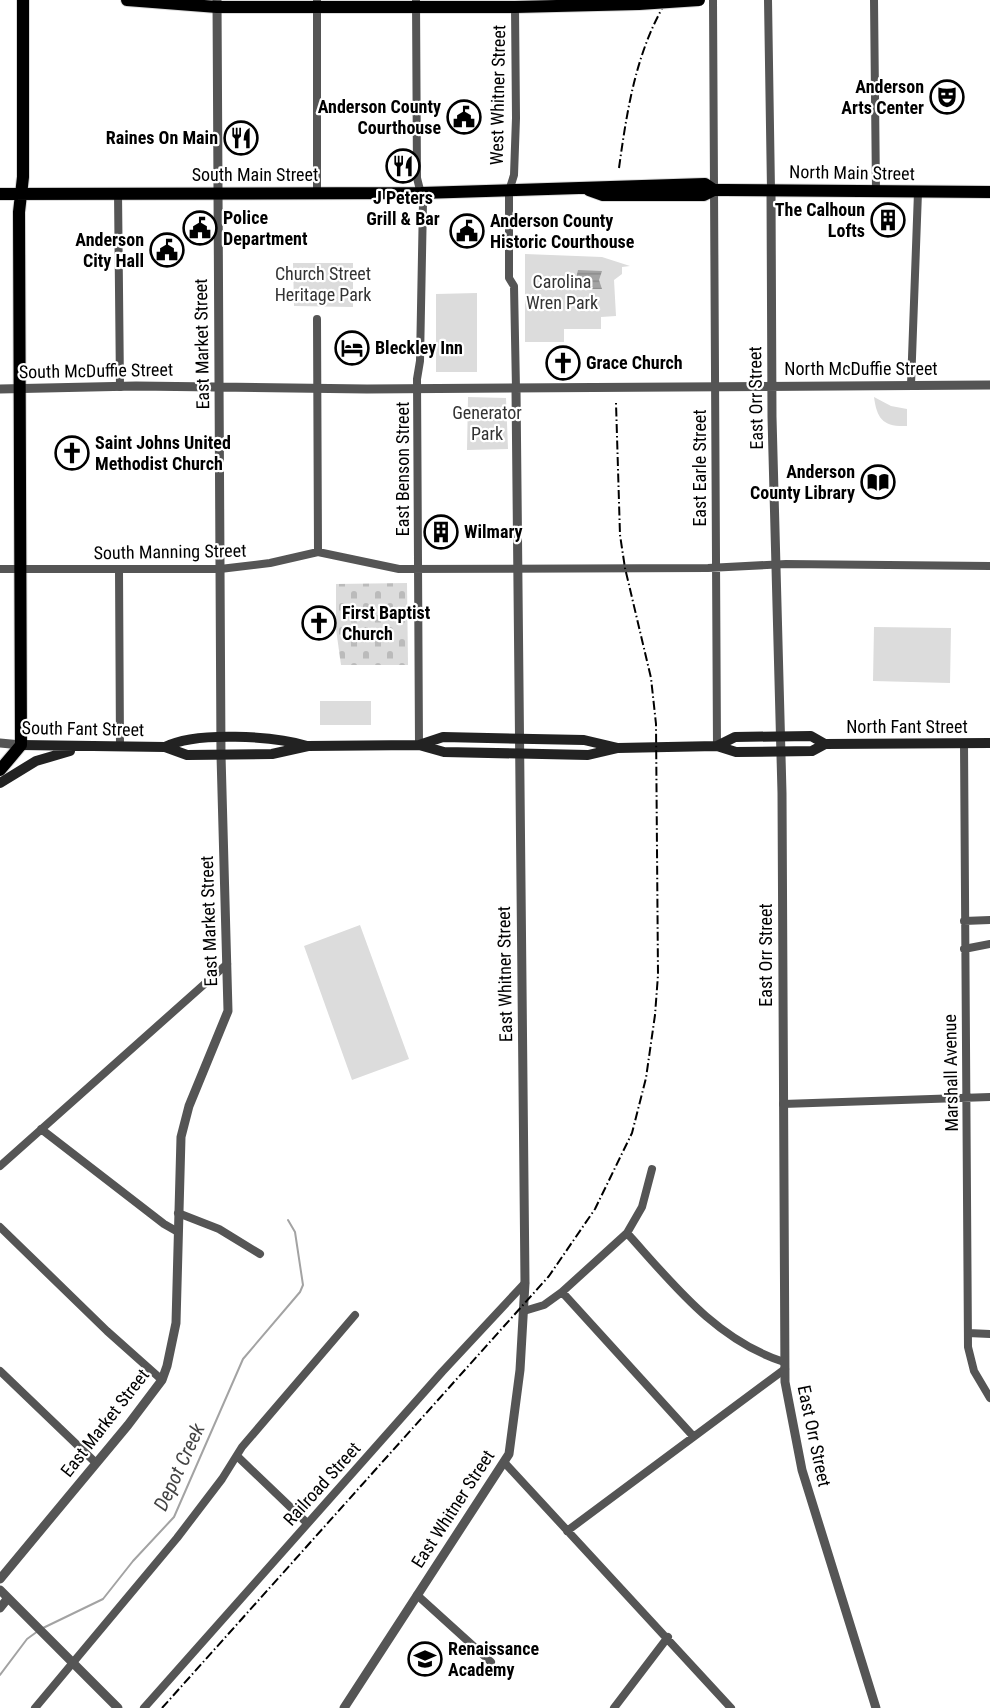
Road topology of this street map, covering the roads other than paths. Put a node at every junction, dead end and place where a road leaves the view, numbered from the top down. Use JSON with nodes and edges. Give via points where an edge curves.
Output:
{"nodes":[{"id":1,"x":22,"y":0,"type":"edge"},
{"id":2,"x":127,"y":0,"type":"edge"},
{"id":3,"x":699,"y":0,"type":"edge"},
{"id":4,"x":713,"y":0,"type":"edge"},
{"id":5,"x":768,"y":0,"type":"edge"},
{"id":6,"x":874,"y":0,"type":"edge"},
{"id":7,"x":614,"y":2,"type":"edge"},
{"id":8,"x":317,"y":3,"type":"edge"},
{"id":9,"x":217,"y":4,"type":"edge"},
{"id":10,"x":416,"y":4,"type":"edge"},
{"id":11,"x":515,"y":4,"type":"edge"},
{"id":12,"x":714,"y":190,"type":"junction"},
{"id":13,"x":771,"y":190,"type":"junction"},
{"id":14,"x":509,"y":191,"type":"junction"},
{"id":15,"x":876,"y":191,"type":"junction"},
{"id":16,"x":118,"y":192,"type":"junction"},
{"id":17,"x":217,"y":192,"type":"junction"},
{"id":18,"x":918,"y":192,"type":"junction"},
{"id":19,"x":990,"y":192,"type":"edge"},
{"id":20,"x":317,"y":193,"type":"junction"},
{"id":21,"x":421,"y":193,"type":"junction"},
{"id":22,"x":0,"y":194,"type":"edge"},
{"id":23,"x":20,"y":194,"type":"junction"},
{"id":24,"x":317,"y":319,"type":"dead end"},
{"id":25,"x":911,"y":385,"type":"junction"},
{"id":26,"x":990,"y":385,"type":"edge"},
{"id":27,"x":772,"y":386,"type":"junction"},
{"id":28,"x":120,"y":387,"type":"junction"},
{"id":29,"x":715,"y":387,"type":"junction"},
{"id":30,"x":219,"y":388,"type":"junction"},
{"id":31,"x":0,"y":389,"type":"edge"},
{"id":32,"x":20,"y":389,"type":"junction"},
{"id":33,"x":318,"y":389,"type":"junction"},
{"id":34,"x":417,"y":389,"type":"junction"},
{"id":35,"x":516,"y":389,"type":"junction"},
{"id":36,"x":318,"y":552,"type":"junction"},
{"id":37,"x":776,"y":565,"type":"junction"},
{"id":38,"x":990,"y":566,"type":"edge"},
{"id":39,"x":716,"y":568,"type":"junction"},
{"id":40,"x":0,"y":569,"type":"edge"},
{"id":41,"x":21,"y":569,"type":"junction"},
{"id":42,"x":119,"y":569,"type":"junction"},
{"id":43,"x":220,"y":569,"type":"junction"},
{"id":44,"x":418,"y":569,"type":"junction"},
{"id":45,"x":517,"y":569,"type":"junction"},
{"id":46,"x":780,"y":737,"type":"junction"},
{"id":47,"x":221,"y":738,"type":"junction"},
{"id":48,"x":518,"y":739,"type":"junction"},
{"id":49,"x":0,"y":743,"type":"edge"},
{"id":50,"x":964,"y":743,"type":"junction"},
{"id":51,"x":990,"y":743,"type":"edge"},
{"id":52,"x":825,"y":744,"type":"junction"},
{"id":53,"x":21,"y":745,"type":"junction"},
{"id":54,"x":419,"y":745,"type":"junction"},
{"id":55,"x":308,"y":746,"type":"junction"},
{"id":56,"x":717,"y":746,"type":"junction"},
{"id":57,"x":120,"y":747,"type":"junction"},
{"id":58,"x":165,"y":747,"type":"junction"},
{"id":59,"x":88,"y":748,"type":"junction"},
{"id":60,"x":618,"y":748,"type":"junction"},
{"id":61,"x":781,"y":751,"type":"junction"},
{"id":62,"x":221,"y":755,"type":"junction"},
{"id":63,"x":518,"y":755,"type":"junction"},
{"id":64,"x":0,"y":770,"type":"edge"},
{"id":65,"x":0,"y":783,"type":"edge"},
{"id":66,"x":990,"y":920,"type":"edge"},
{"id":67,"x":964,"y":921,"type":"junction"},
{"id":68,"x":990,"y":944,"type":"edge"},
{"id":69,"x":964,"y":950,"type":"junction"},
{"id":70,"x":227,"y":964,"type":"junction"},
{"id":71,"x":967,"y":1097,"type":"junction"},
{"id":72,"x":990,"y":1097,"type":"edge"},
{"id":73,"x":783,"y":1104,"type":"junction"},
{"id":74,"x":41,"y":1129,"type":"junction"},
{"id":75,"x":0,"y":1166,"type":"edge"},
{"id":76,"x":652,"y":1169,"type":"dead end"},
{"id":77,"x":178,"y":1213,"type":"junction"},
{"id":78,"x":0,"y":1227,"type":"edge"},
{"id":79,"x":178,"y":1232,"type":"junction"},
{"id":80,"x":627,"y":1233,"type":"junction"},
{"id":81,"x":260,"y":1254,"type":"dead end"},
{"id":82,"x":525,"y":1283,"type":"junction"},
{"id":83,"x":562,"y":1292,"type":"junction"},
{"id":84,"x":524,"y":1311,"type":"junction"},
{"id":85,"x":355,"y":1315,"type":"dead end"},
{"id":86,"x":968,"y":1333,"type":"junction"},
{"id":87,"x":990,"y":1334,"type":"edge"},
{"id":88,"x":784,"y":1366,"type":"junction"},
{"id":89,"x":0,"y":1371,"type":"edge"},
{"id":90,"x":162,"y":1380,"type":"junction"},
{"id":91,"x":990,"y":1398,"type":"edge"},
{"id":92,"x":693,"y":1436,"type":"junction"},
{"id":93,"x":237,"y":1456,"type":"junction"},
{"id":94,"x":504,"y":1462,"type":"junction"},
{"id":95,"x":96,"y":1463,"type":"junction"},
{"id":96,"x":308,"y":1523,"type":"junction"},
{"id":97,"x":567,"y":1531,"type":"junction"},
{"id":98,"x":0,"y":1579,"type":"edge"},
{"id":99,"x":0,"y":1590,"type":"edge"},
{"id":100,"x":417,"y":1595,"type":"junction"},
{"id":101,"x":8,"y":1598,"type":"junction"},
{"id":102,"x":0,"y":1608,"type":"edge"},
{"id":103,"x":668,"y":1637,"type":"junction"},
{"id":104,"x":74,"y":1662,"type":"junction"},
{"id":105,"x":491,"y":1662,"type":"dead end"},
{"id":106,"x":35,"y":1708,"type":"edge"},
{"id":107,"x":118,"y":1708,"type":"edge"},
{"id":108,"x":144,"y":1708,"type":"edge"},
{"id":109,"x":344,"y":1708,"type":"edge"},
{"id":110,"x":614,"y":1708,"type":"edge"},
{"id":111,"x":731,"y":1708,"type":"edge"},
{"id":112,"x":876,"y":1708,"type":"edge"}],
"edges":[{"from":1,"to":23,"type":"main road"},
{"from":2,"to":9,"type":"main road"},
{"from":3,"to":7,"type":"main road","bridge":true},
{"from":4,"to":12,"type":"street","name":"East Earle Street"},
{"from":5,"to":13,"type":"street"},
{"from":6,"to":15,"type":"street"},
{"from":7,"to":11,"type":"main road"},
{"from":8,"to":9,"type":"main road"},
{"from":8,"to":10,"type":"main road"},
{"from":8,"to":20,"type":"street"},
{"from":9,"to":17,"type":"street","name":"East Market Street"},
{"from":10,"to":11,"type":"main road"},
{"from":10,"to":21,"type":"street","name":"East Benson Street","via":[[417,173]]},
{"from":11,"to":14,"type":"street","name":"West Whitner Street","via":[[515,129]]},
{"from":12,"to":13,"type":"main road","name":"North Main Street"},
{"from":12,"to":14,"type":"main road","name":"North Main Street","via":[[705,184]]},
{"from":12,"to":29,"type":"street","name":"East Earle Street"},
{"from":13,"to":15,"type":"main road","name":"North Main Street"},
{"from":13,"to":27,"type":"street","name":"East Orr Street"},
{"from":14,"to":21,"type":"main road","name":"South Main Street"},
{"from":14,"to":35,"type":"street","name":"East Whitner Street","via":[[509,278],[514,286]]},
{"from":15,"to":18,"type":"main road","name":"North Main Street"},
{"from":16,"to":17,"type":"main road","name":"South Main Street"},
{"from":16,"to":23,"type":"main road","name":"South Main Street"},
{"from":16,"to":28,"type":"street"},
{"from":17,"to":20,"type":"main road","name":"South Main Street"},
{"from":17,"to":30,"type":"street","name":"East Market Street"},
{"from":18,"to":19,"type":"main road","name":"North Main Street"},
{"from":18,"to":25,"type":"street"},
{"from":20,"to":21,"type":"main road","name":"South Main Street"},
{"from":21,"to":34,"type":"street","name":"East Benson Street"},
{"from":22,"to":23,"type":"main road","name":"South Main Street"},
{"from":23,"to":32,"type":"main road"},
{"from":24,"to":33,"type":"street"},
{"from":25,"to":26,"type":"street","name":"North McDuffie Street"},
{"from":25,"to":27,"type":"street","name":"North McDuffie Street"},
{"from":27,"to":29,"type":"street","name":"North McDuffie Street"},
{"from":27,"to":37,"type":"street","name":"East Orr Street"},
{"from":28,"to":30,"type":"street","name":"South McDuffie Street"},
{"from":28,"to":32,"type":"street","name":"South McDuffie Street"},
{"from":29,"to":35,"type":"street","name":"North McDuffie Street"},
{"from":29,"to":39,"type":"street","name":"East Earle Street"},
{"from":30,"to":33,"type":"street","name":"South McDuffie Street"},
{"from":30,"to":43,"type":"street","name":"East Market Street"},
{"from":31,"to":32,"type":"street","name":"South McDuffie Street"},
{"from":32,"to":41,"type":"main road"},
{"from":33,"to":34,"type":"street","name":"South McDuffie Street"},
{"from":33,"to":36,"type":"street"},
{"from":34,"to":35,"type":"street","name":"South McDuffie Street"},
{"from":34,"to":44,"type":"street","name":"East Benson Street"},
{"from":35,"to":45,"type":"street","name":"East Whitner Street"},
{"from":36,"to":43,"type":"street","name":"South Manning Street"},
{"from":36,"to":44,"type":"street","name":"South Manning Street","via":[[384,568]]},
{"from":37,"to":38,"type":"street","name":"South Manning Street"},
{"from":37,"to":39,"type":"street","name":"South Manning Street"},
{"from":37,"to":46,"type":"street","name":"East Orr Street"},
{"from":39,"to":45,"type":"street","name":"South Manning Street"},
{"from":39,"to":56,"type":"street","name":"East Earle Street"},
{"from":40,"to":41,"type":"street","name":"South Manning Street"},
{"from":41,"to":42,"type":"street","name":"South Manning Street"},
{"from":41,"to":53,"type":"main road"},
{"from":42,"to":43,"type":"street","name":"South Manning Street"},
{"from":42,"to":57,"type":"street"},
{"from":43,"to":47,"type":"street","name":"East Market Street"},
{"from":44,"to":45,"type":"street","name":"South Manning Street"},
{"from":44,"to":54,"type":"street","name":"East Benson Street"},
{"from":45,"to":48,"type":"street","name":"East Whitner Street"},
{"from":46,"to":52,"type":"main road","name":"North Fant Street","via":[[811,736]]},
{"from":46,"to":56,"type":"main road","name":"North Fant Street","via":[[735,737]]},
{"from":46,"to":61,"type":"street","name":"East Orr Street"},
{"from":47,"to":55,"type":"main road","name":"South Fant Street","via":[[279,739]]},
{"from":47,"to":58,"type":"main road","name":"South Fant Street","via":[[185,739]]},
{"from":47,"to":62,"type":"street","name":"East Market Street"},
{"from":48,"to":54,"type":"main road","name":"South Fant Street","via":[[443,737]]},
{"from":48,"to":60,"type":"main road","name":"North Fant Street","via":[[584,740]]},
{"from":48,"to":63,"type":"street","name":"East Whitner Street"},
{"from":49,"to":53,"type":"street","name":"South Fant Street"},
{"from":50,"to":51,"type":"main road","name":"North Fant Street"},
{"from":50,"to":52,"type":"main road","name":"North Fant Street"},
{"from":50,"to":67,"type":"street","name":"Marshall Avenue"},
{"from":52,"to":61,"type":"main road","name":"North Fant Street","via":[[812,751]]},
{"from":53,"to":59,"type":"main road","name":"South Fant Street"},
{"from":53,"to":64,"type":"main road"},
{"from":54,"to":55,"type":"main road","name":"South Fant Street"},
{"from":54,"to":63,"type":"main road","name":"South Fant Street","via":[[444,752]]},
{"from":55,"to":62,"type":"main road","name":"South Fant Street","via":[[272,754]]},
{"from":56,"to":60,"type":"main road","name":"North Fant Street"},
{"from":56,"to":61,"type":"main road","name":"North Fant Street","via":[[735,752]]},
{"from":57,"to":58,"type":"main road","name":"South Fant Street"},
{"from":57,"to":59,"type":"main road","name":"South Fant Street"},
{"from":58,"to":62,"type":"main road","name":"South Fant Street","via":[[187,754]]},
{"from":59,"to":65,"type":"main road","via":[[36,761]]},
{"from":60,"to":63,"type":"main road","name":"North Fant Street","via":[[588,755]]},
{"from":61,"to":73,"type":"street","name":"East Orr Street"},
{"from":62,"to":70,"type":"street","name":"East Market Street"},
{"from":63,"to":82,"type":"street","name":"East Whitner Street"},
{"from":66,"to":67,"type":"street"},
{"from":67,"to":69,"type":"street","name":"Marshall Avenue"},
{"from":68,"to":69,"type":"street"},
{"from":69,"to":71,"type":"street","name":"Marshall Avenue"},
{"from":70,"to":74,"type":"street"},
{"from":70,"to":77,"type":"street","name":"East Market Street","via":[[229,998],[225,1023],[189,1106],[181,1137]]},
{"from":71,"to":72,"type":"street"},
{"from":71,"to":73,"type":"street"},
{"from":71,"to":86,"type":"street","name":"Marshall Avenue"},
{"from":73,"to":88,"type":"street","name":"East Orr Street"},
{"from":74,"to":75,"type":"street"},
{"from":74,"to":79,"type":"street"},
{"from":76,"to":80,"type":"street","via":[[642,1207]]},
{"from":77,"to":79,"type":"street","name":"East Market Street"},
{"from":77,"to":81,"type":"street","via":[[219,1229]]},
{"from":78,"to":90,"type":"street"},
{"from":79,"to":90,"type":"street","name":"East Market Street","via":[[175,1336]]},
{"from":80,"to":83,"type":"street"},
{"from":80,"to":88,"type":"street","via":[[717,1327]]},
{"from":82,"to":84,"type":"street","name":"East Whitner Street"},
{"from":82,"to":96,"type":"street","name":"Railroad Street"},
{"from":83,"to":84,"type":"street","via":[[544,1305]]},
{"from":83,"to":92,"type":"street"},
{"from":84,"to":94,"type":"street","name":"East Whitner Street","via":[[509,1454]]},
{"from":85,"to":93,"type":"street"},
{"from":86,"to":87,"type":"street"},
{"from":86,"to":91,"type":"street","name":"Marshall Avenue","via":[[974,1371]]},
{"from":88,"to":92,"type":"street"},
{"from":88,"to":112,"type":"street","name":"East Orr Street","via":[[802,1470]]},
{"from":89,"to":95,"type":"street"},
{"from":90,"to":95,"type":"street","name":"East Market Street"},
{"from":92,"to":97,"type":"street"},
{"from":93,"to":96,"type":"street"},
{"from":93,"to":104,"type":"street","via":[[177,1538]]},
{"from":94,"to":97,"type":"street"},
{"from":94,"to":100,"type":"street","name":"East Whitner Street"},
{"from":95,"to":98,"type":"street","name":"East Market Street"},
{"from":96,"to":108,"type":"street","name":"Railroad Street"},
{"from":97,"to":103,"type":"street"},
{"from":99,"to":101,"type":"street"},
{"from":100,"to":105,"type":"street"},
{"from":100,"to":109,"type":"street","name":"East Whitner Street"},
{"from":101,"to":102,"type":"street"},
{"from":101,"to":104,"type":"street"},
{"from":103,"to":110,"type":"street"},
{"from":103,"to":111,"type":"street"},
{"from":104,"to":106,"type":"street"},
{"from":104,"to":107,"type":"street"}]}
